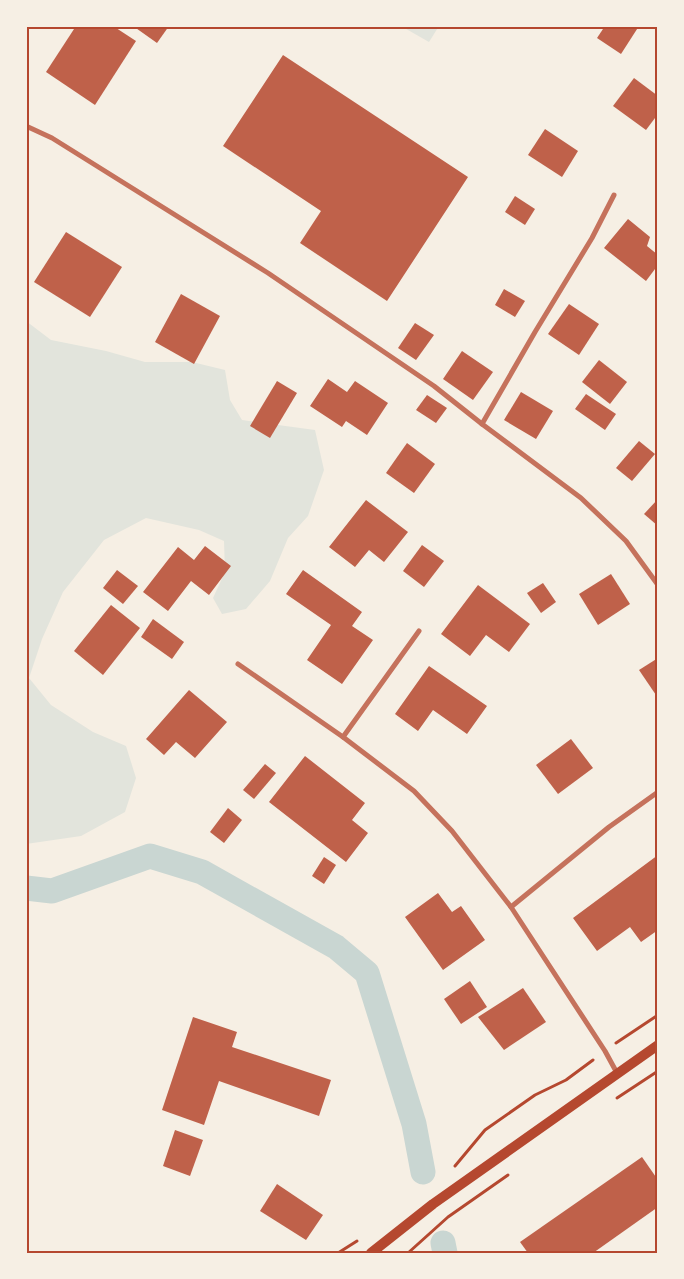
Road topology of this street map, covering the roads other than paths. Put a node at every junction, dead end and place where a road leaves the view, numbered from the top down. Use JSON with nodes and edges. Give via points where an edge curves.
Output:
{"nodes":[{"id":1,"x":26,"y":126,"type":"edge"},
{"id":2,"x":614,"y":195,"type":"dead end"},
{"id":3,"x":482,"y":424,"type":"junction"},
{"id":4,"x":658,"y":585,"type":"edge"},
{"id":5,"x":418,"y":630,"type":"dead end"},
{"id":6,"x":238,"y":664,"type":"dead end"},
{"id":7,"x":344,"y":738,"type":"junction"},
{"id":8,"x":658,"y":792,"type":"edge"},
{"id":9,"x":511,"y":907,"type":"junction"},
{"id":10,"x":658,"y":1045,"type":"edge"},
{"id":11,"x":617,"y":1073,"type":"junction"},
{"id":12,"x":371,"y":1253,"type":"edge"}],
"edges":[{"from":1,"to":3,"type":"street","via":[[52,138],[268,273],[434,386]]},
{"from":2,"to":3,"type":"street"},
{"from":3,"to":4,"type":"street","via":[[580,498],[626,541]]},
{"from":5,"to":7,"type":"street"},
{"from":6,"to":7,"type":"street"},
{"from":7,"to":9,"type":"street","via":[[414,792],[462,843]]},
{"from":8,"to":9,"type":"street","via":[[609,827]]},
{"from":9,"to":11,"type":"street"},
{"from":10,"to":11,"type":"main road"},
{"from":11,"to":12,"type":"main road","via":[[433,1204]]}]}
